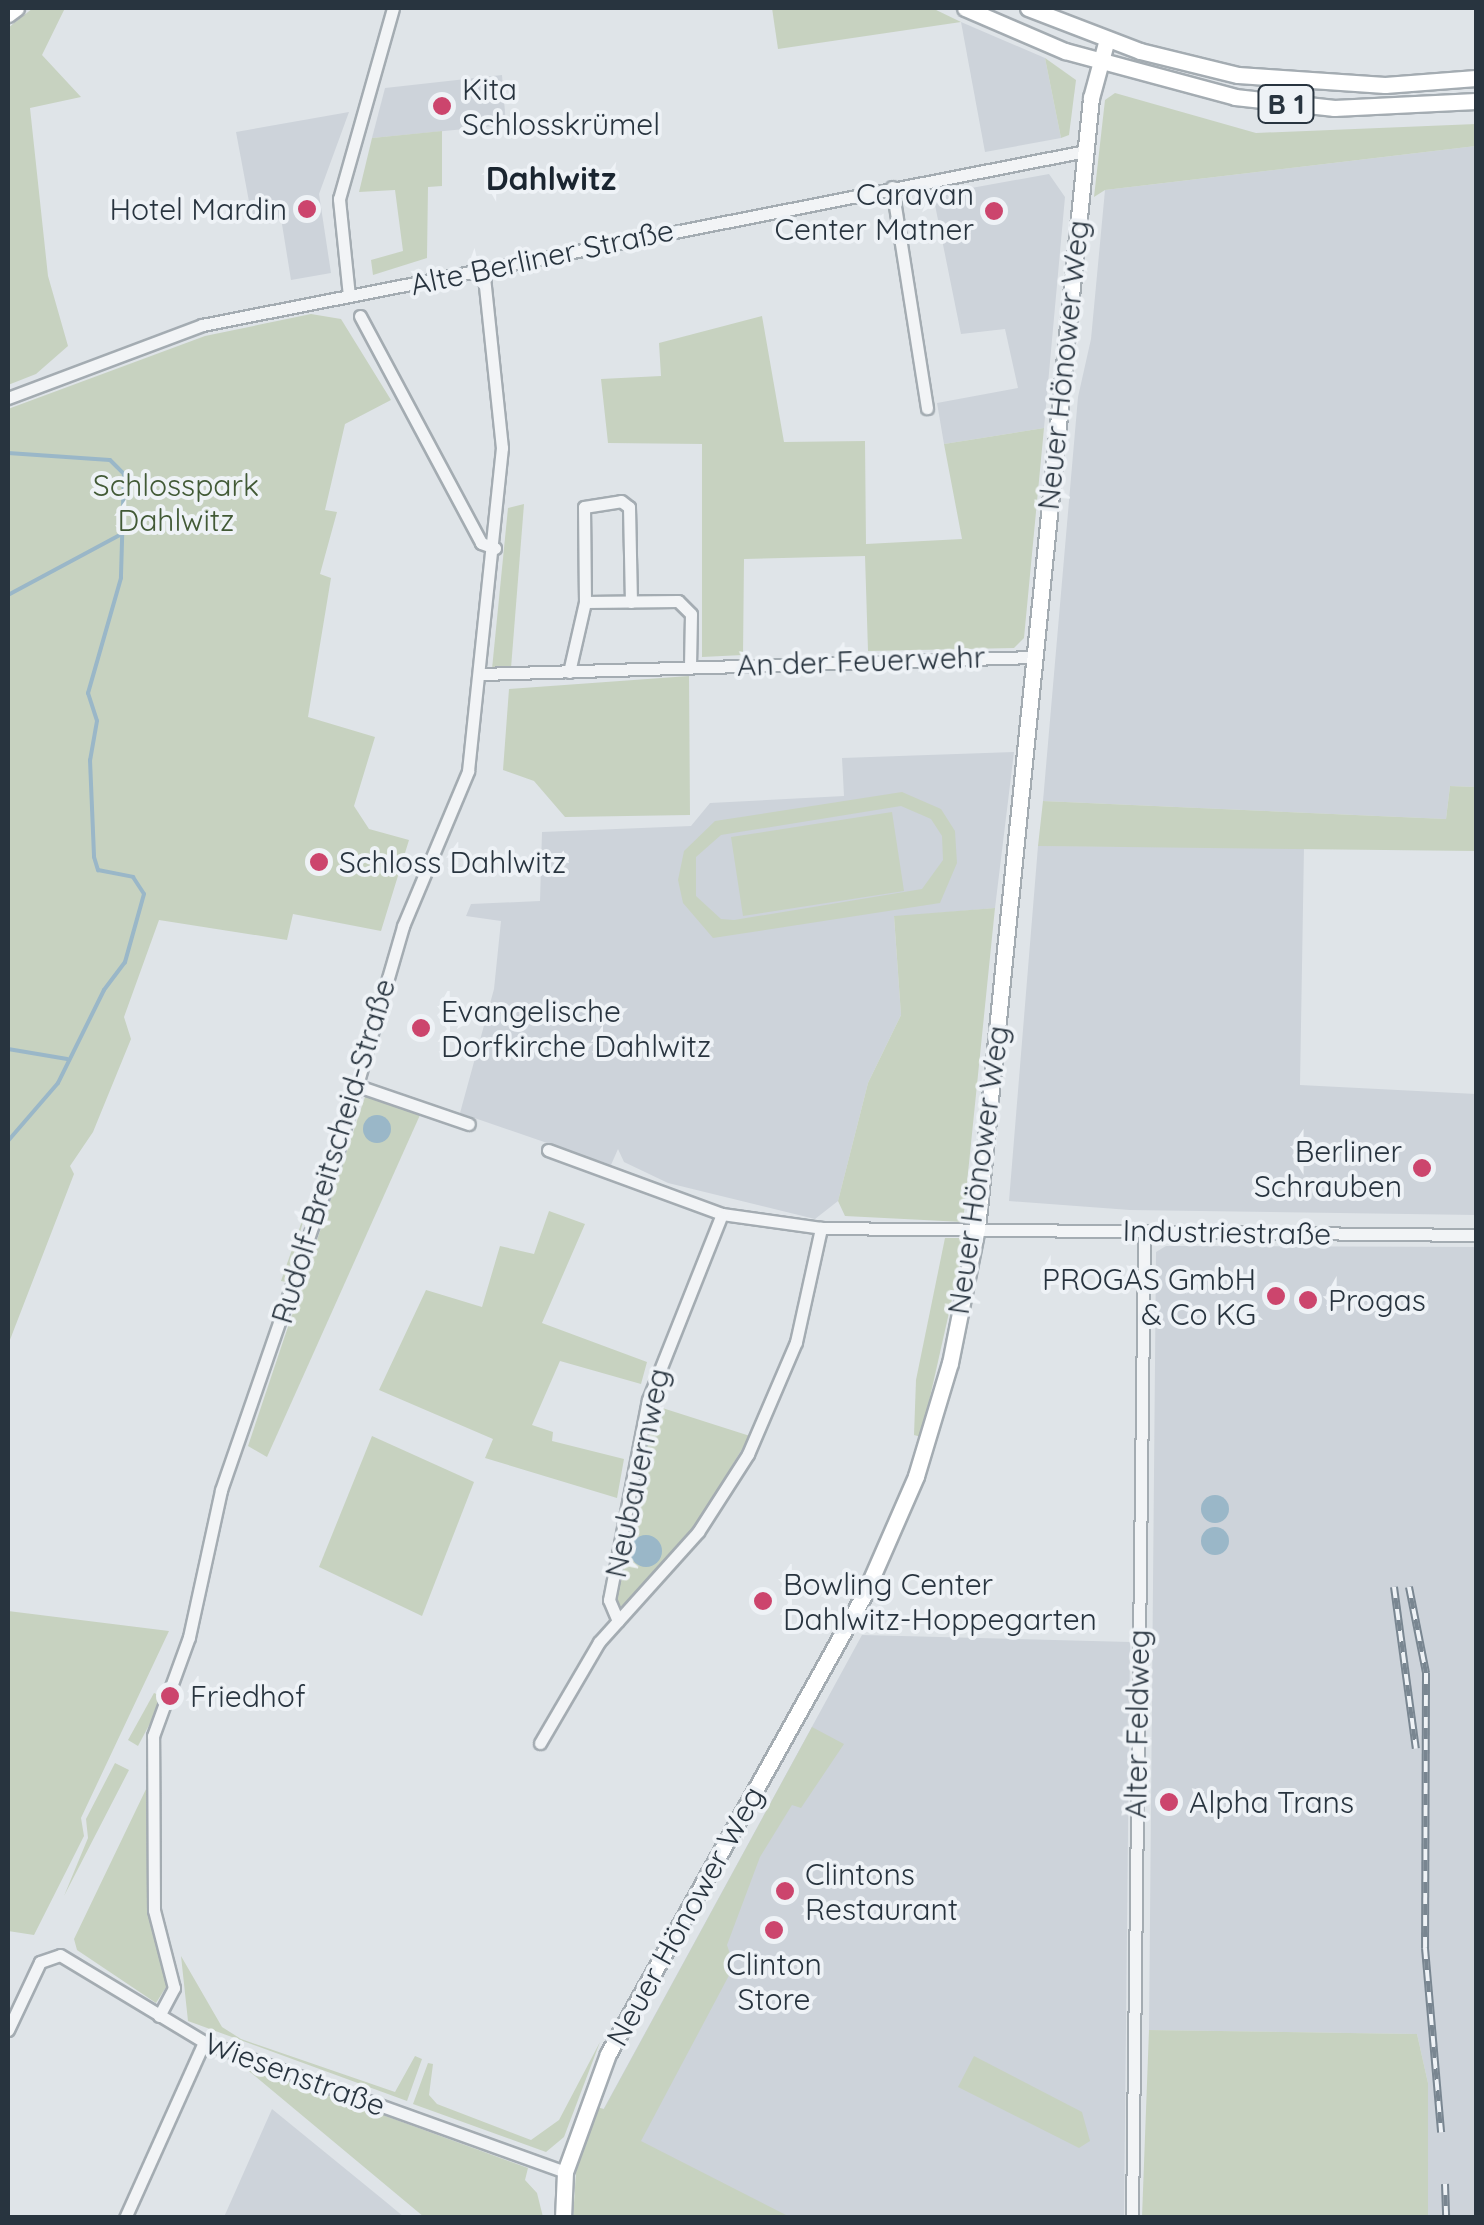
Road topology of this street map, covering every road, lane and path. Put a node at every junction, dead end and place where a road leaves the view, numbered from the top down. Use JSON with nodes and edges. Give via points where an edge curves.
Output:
{"nodes":[{"id":1,"x":16,"y":8,"type":"edge"},
{"id":2,"x":393,"y":8,"type":"edge"},
{"id":3,"x":965,"y":8,"type":"edge"},
{"id":4,"x":1028,"y":8,"type":"edge"},
{"id":5,"x":8,"y":14,"type":"edge"},
{"id":6,"x":1107,"y":39,"type":"junction"},
{"id":7,"x":1100,"y":62,"type":"junction"},
{"id":8,"x":1476,"y":78,"type":"edge"},
{"id":9,"x":1476,"y":101,"type":"edge"},
{"id":10,"x":1086,"y":151,"type":"junction"},
{"id":11,"x":892,"y":187,"type":"junction"},
{"id":12,"x":483,"y":268,"type":"junction"},
{"id":13,"x":350,"y":296,"type":"junction"},
{"id":14,"x":360,"y":316,"type":"dead end"},
{"id":15,"x":8,"y":398,"type":"edge"},
{"id":16,"x":928,"y":408,"type":"dead end"},
{"id":17,"x":495,"y":548,"type":"junction"},
{"id":18,"x":585,"y":602,"type":"junction"},
{"id":19,"x":631,"y":602,"type":"junction"},
{"id":20,"x":1033,"y":657,"type":"junction"},
{"id":21,"x":690,"y":666,"type":"junction"},
{"id":22,"x":569,"y":672,"type":"junction"},
{"id":23,"x":481,"y":674,"type":"junction"},
{"id":24,"x":358,"y":1086,"type":"junction"},
{"id":25,"x":468,"y":1124,"type":"dead end"},
{"id":26,"x":548,"y":1150,"type":"dead end"},
{"id":27,"x":722,"y":1214,"type":"junction"},
{"id":28,"x":821,"y":1228,"type":"junction"},
{"id":29,"x":977,"y":1228,"type":"junction"},
{"id":30,"x":1144,"y":1231,"type":"junction"},
{"id":31,"x":1476,"y":1235,"type":"edge"},
{"id":32,"x":618,"y":1621,"type":"junction"},
{"id":33,"x":540,"y":1743,"type":"dead end"},
{"id":34,"x":159,"y":2016,"type":"junction"},
{"id":35,"x":8,"y":2030,"type":"edge"},
{"id":36,"x":204,"y":2042,"type":"junction"},
{"id":37,"x":565,"y":2172,"type":"junction"},
{"id":38,"x":125,"y":2218,"type":"edge"},
{"id":39,"x":563,"y":2218,"type":"edge"},
{"id":40,"x":1132,"y":2218,"type":"edge"}],
"edges":[{"from":1,"to":5,"type":"main road"},
{"from":2,"to":13,"type":"street","via":[[339,199]]},
{"from":3,"to":7,"type":"main road","number":"B 1"},
{"from":4,"to":6,"type":"main road","number":"B 1"},
{"from":6,"to":7,"type":"main road","name":"Neuer Hönower Weg"},
{"from":6,"to":8,"type":"main road","number":"B 1","via":[[1194,67],[1282,82],[1386,85]]},
{"from":7,"to":9,"type":"main road","number":"B 1","via":[[1283,104],[1382,108]]},
{"from":7,"to":10,"type":"main road","name":"Neuer Hönower Weg"},
{"from":10,"to":11,"type":"street","name":"Alte Berliner Straße"},
{"from":10,"to":20,"type":"main road","name":"Neuer Hönower Weg"},
{"from":11,"to":12,"type":"street","name":"Alte Berliner Straße"},
{"from":11,"to":16,"type":"street"},
{"from":12,"to":13,"type":"street","name":"Alte Berliner Straße"},
{"from":12,"to":17,"type":"street","name":"Rudolf-Breitscheid-Straße","via":[[502,448]]},
{"from":13,"to":15,"type":"street","name":"Alte Berliner Straße","via":[[202,325]]},
{"from":14,"to":17,"type":"street","via":[[482,543]]},
{"from":17,"to":23,"type":"street","name":"Rudolf-Breitscheid-Straße"},
{"from":18,"to":19,"type":"street","name":"An der Feuerwehr"},
{"from":18,"to":19,"type":"street","via":[[584,507],[621,500],[629,507]]},
{"from":18,"to":22,"type":"street"},
{"from":19,"to":21,"type":"street","name":"An der Feuerwehr","via":[[678,601],[691,614]]},
{"from":20,"to":21,"type":"street","name":"An der Feuerwehr"},
{"from":20,"to":29,"type":"main road","name":"Neuer Hönower Weg"},
{"from":21,"to":22,"type":"street","name":"An der Feuerwehr"},
{"from":22,"to":23,"type":"street","name":"An der Feuerwehr"},
{"from":23,"to":24,"type":"street","name":"Rudolf-Breitscheid-Straße","via":[[468,771],[403,926]]},
{"from":24,"to":25,"type":"street"},
{"from":24,"to":34,"type":"street","name":"Rudolf-Breitscheid-Straße","via":[[221,1490],[190,1637],[153,1736],[154,1910],[173,1970],[171,1999]]},
{"from":26,"to":27,"type":"street","name":"Industriestraße"},
{"from":27,"to":28,"type":"street","name":"Industriestraße"},
{"from":27,"to":32,"type":"street","name":"Neubauernweg","via":[[648,1400],[609,1600]]},
{"from":28,"to":29,"type":"street","name":"Industriestraße"},
{"from":28,"to":32,"type":"street","name":"Neubauernweg","via":[[796,1342],[748,1454],[698,1532]]},
{"from":29,"to":30,"type":"street","name":"Industriestraße"},
{"from":29,"to":37,"type":"main road","name":"Neuer Hönower Weg","via":[[932,1430],[897,1523],[865,1593],[608,2054]]},
{"from":30,"to":31,"type":"street","name":"Industriestraße"},
{"from":30,"to":40,"type":"street","name":"Alter Feldweg"},
{"from":32,"to":33,"type":"street","name":"Neubauernweg","via":[[578,1672]]},
{"from":34,"to":35,"type":"street","name":"Wiesenstraße","via":[[52,1954],[40,1962]]},
{"from":34,"to":36,"type":"street","name":"Wiesenstraße"},
{"from":36,"to":37,"type":"street","name":"Wiesenstraße"},
{"from":36,"to":38,"type":"street"},
{"from":37,"to":39,"type":"main road","name":"Neuer Hönower Weg"}]}
